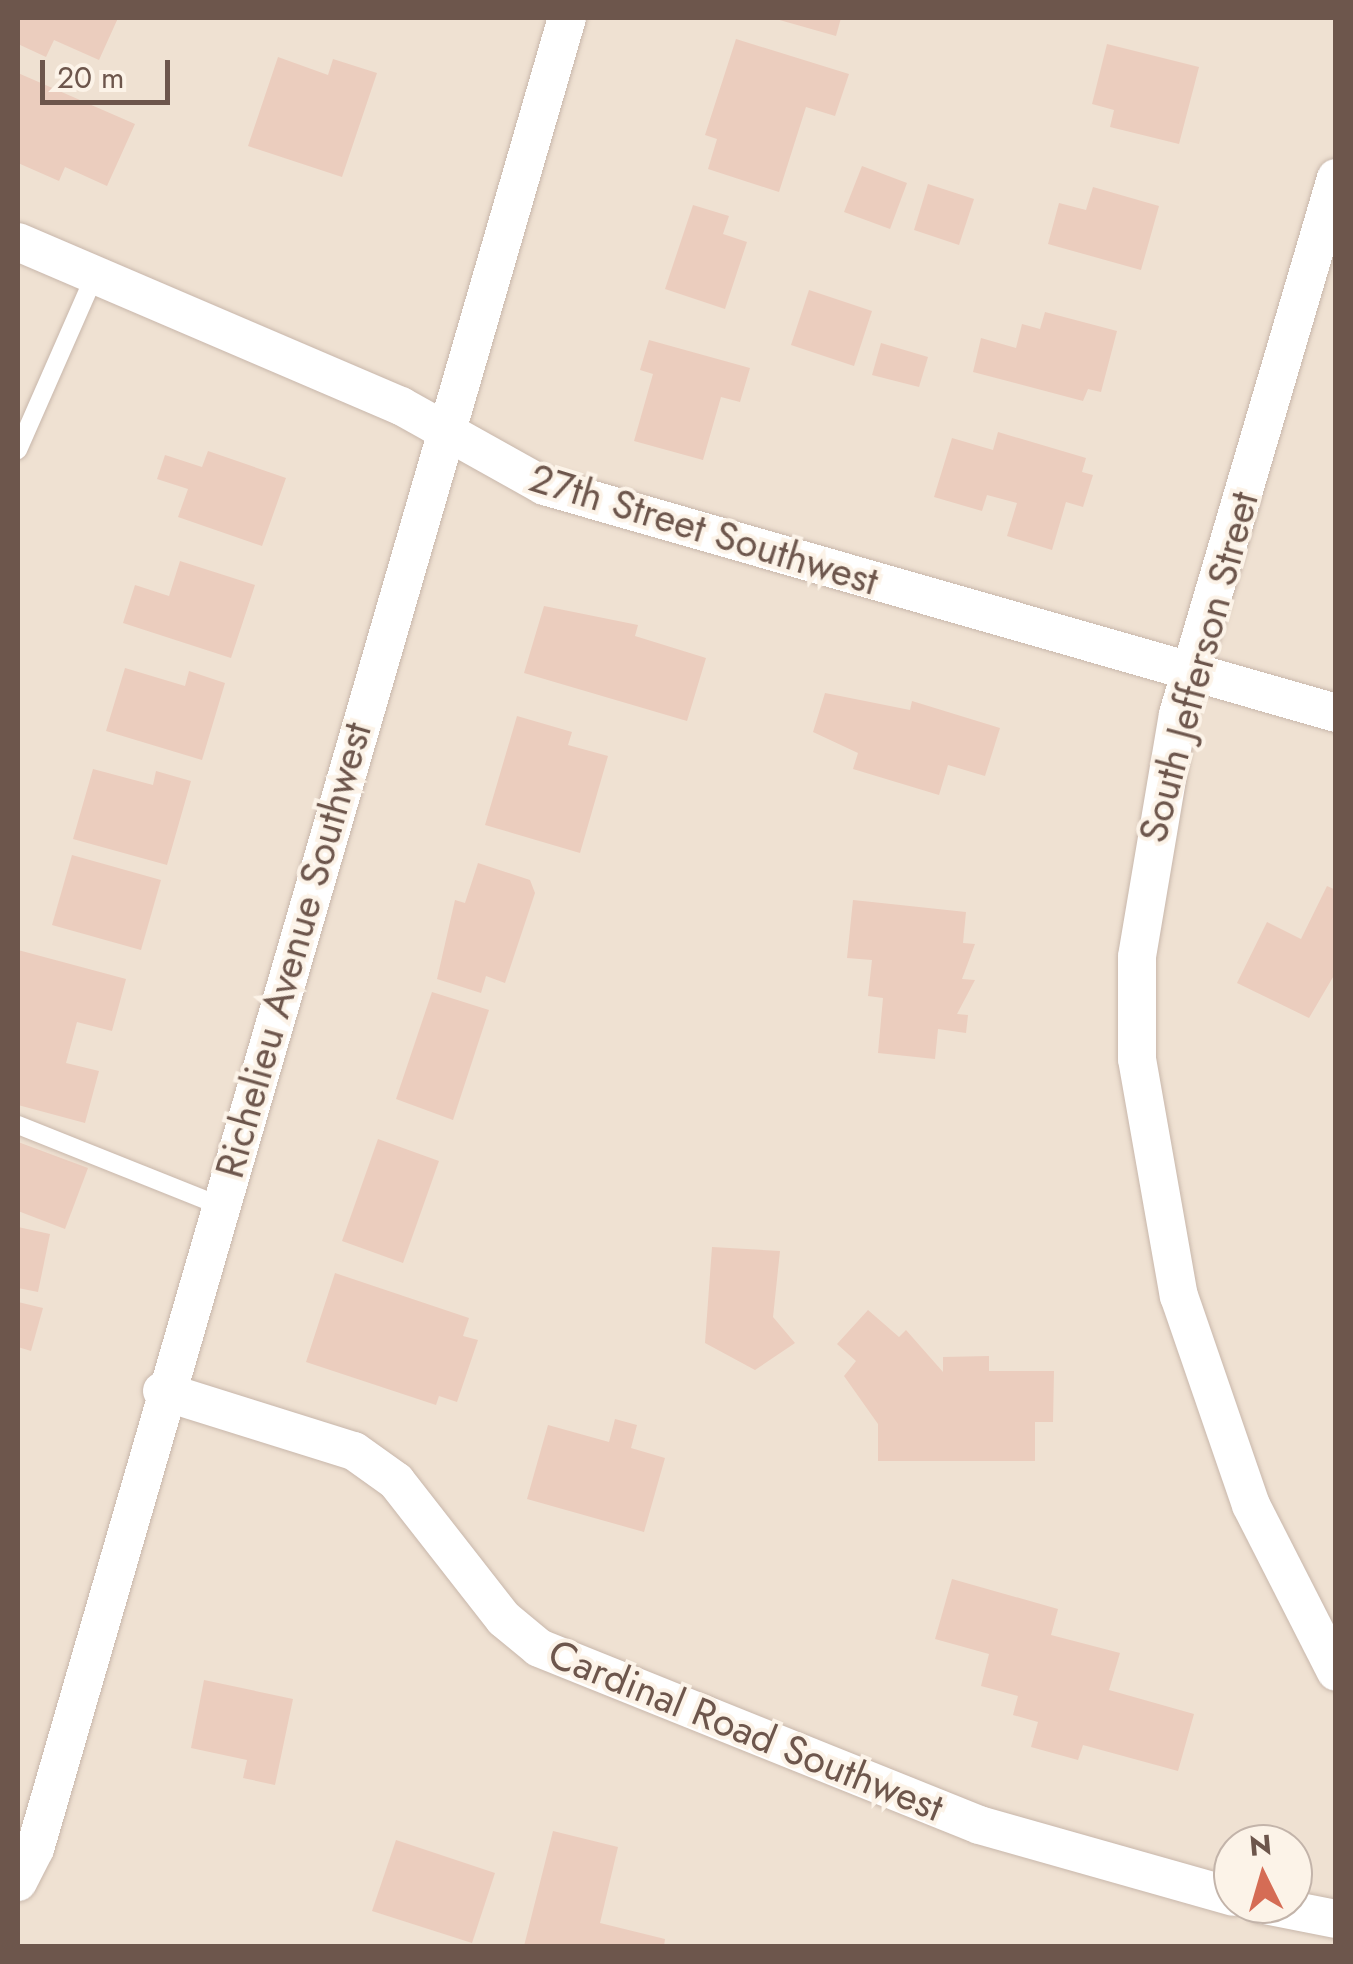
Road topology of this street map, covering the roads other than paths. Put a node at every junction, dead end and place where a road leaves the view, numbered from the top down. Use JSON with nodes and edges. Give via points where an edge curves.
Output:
{"nodes":[{"id":1,"x":567,"y":18,"type":"edge"},
{"id":2,"x":1336,"y":178,"type":"edge"},
{"id":3,"x":18,"y":242,"type":"edge"},
{"id":4,"x":96,"y":274,"type":"junction"},
{"id":5,"x":447,"y":428,"type":"junction"},
{"id":6,"x":18,"y":450,"type":"edge"},
{"id":7,"x":1190,"y":673,"type":"junction"},
{"id":8,"x":1336,"y":713,"type":"edge"},
{"id":9,"x":18,"y":1124,"type":"edge"},
{"id":10,"x":218,"y":1205,"type":"junction"},
{"id":11,"x":162,"y":1391,"type":"junction"},
{"id":12,"x":1336,"y":1672,"type":"edge"},
{"id":13,"x":18,"y":1882,"type":"edge"},
{"id":14,"x":1213,"y":1892,"type":"edge"}],
"edges":[{"from":1,"to":5,"type":"street","name":"Richelieu Avenue Southwest"},
{"from":2,"to":7,"type":"street","name":"South Jefferson Street"},
{"from":3,"to":4,"type":"street","name":"27th Street Southwest"},
{"from":4,"to":5,"type":"street","name":"27th Street Southwest"},
{"from":4,"to":6,"type":"lane"},
{"from":5,"to":7,"type":"street","name":"27th Street Southwest","via":[[544,486]]},
{"from":5,"to":10,"type":"street","name":"Richelieu Avenue Southwest"},
{"from":7,"to":8,"type":"street","name":"27th Street Southwest"},
{"from":7,"to":12,"type":"street","name":"South Jefferson Street","via":[[1148,855],[1136,956],[1137,1059],[1152,1176],[1207,1390],[1251,1505]]},
{"from":9,"to":10,"type":"lane"},
{"from":10,"to":11,"type":"street","name":"Richelieu Avenue Southwest"},
{"from":11,"to":13,"type":"street","name":"Richelieu Avenue Southwest","via":[[35,1849]]},
{"from":11,"to":14,"type":"street","name":"Cardinal Road Southwest","via":[[354,1450],[396,1481],[504,1619],[540,1648],[980,1825]]}]}
